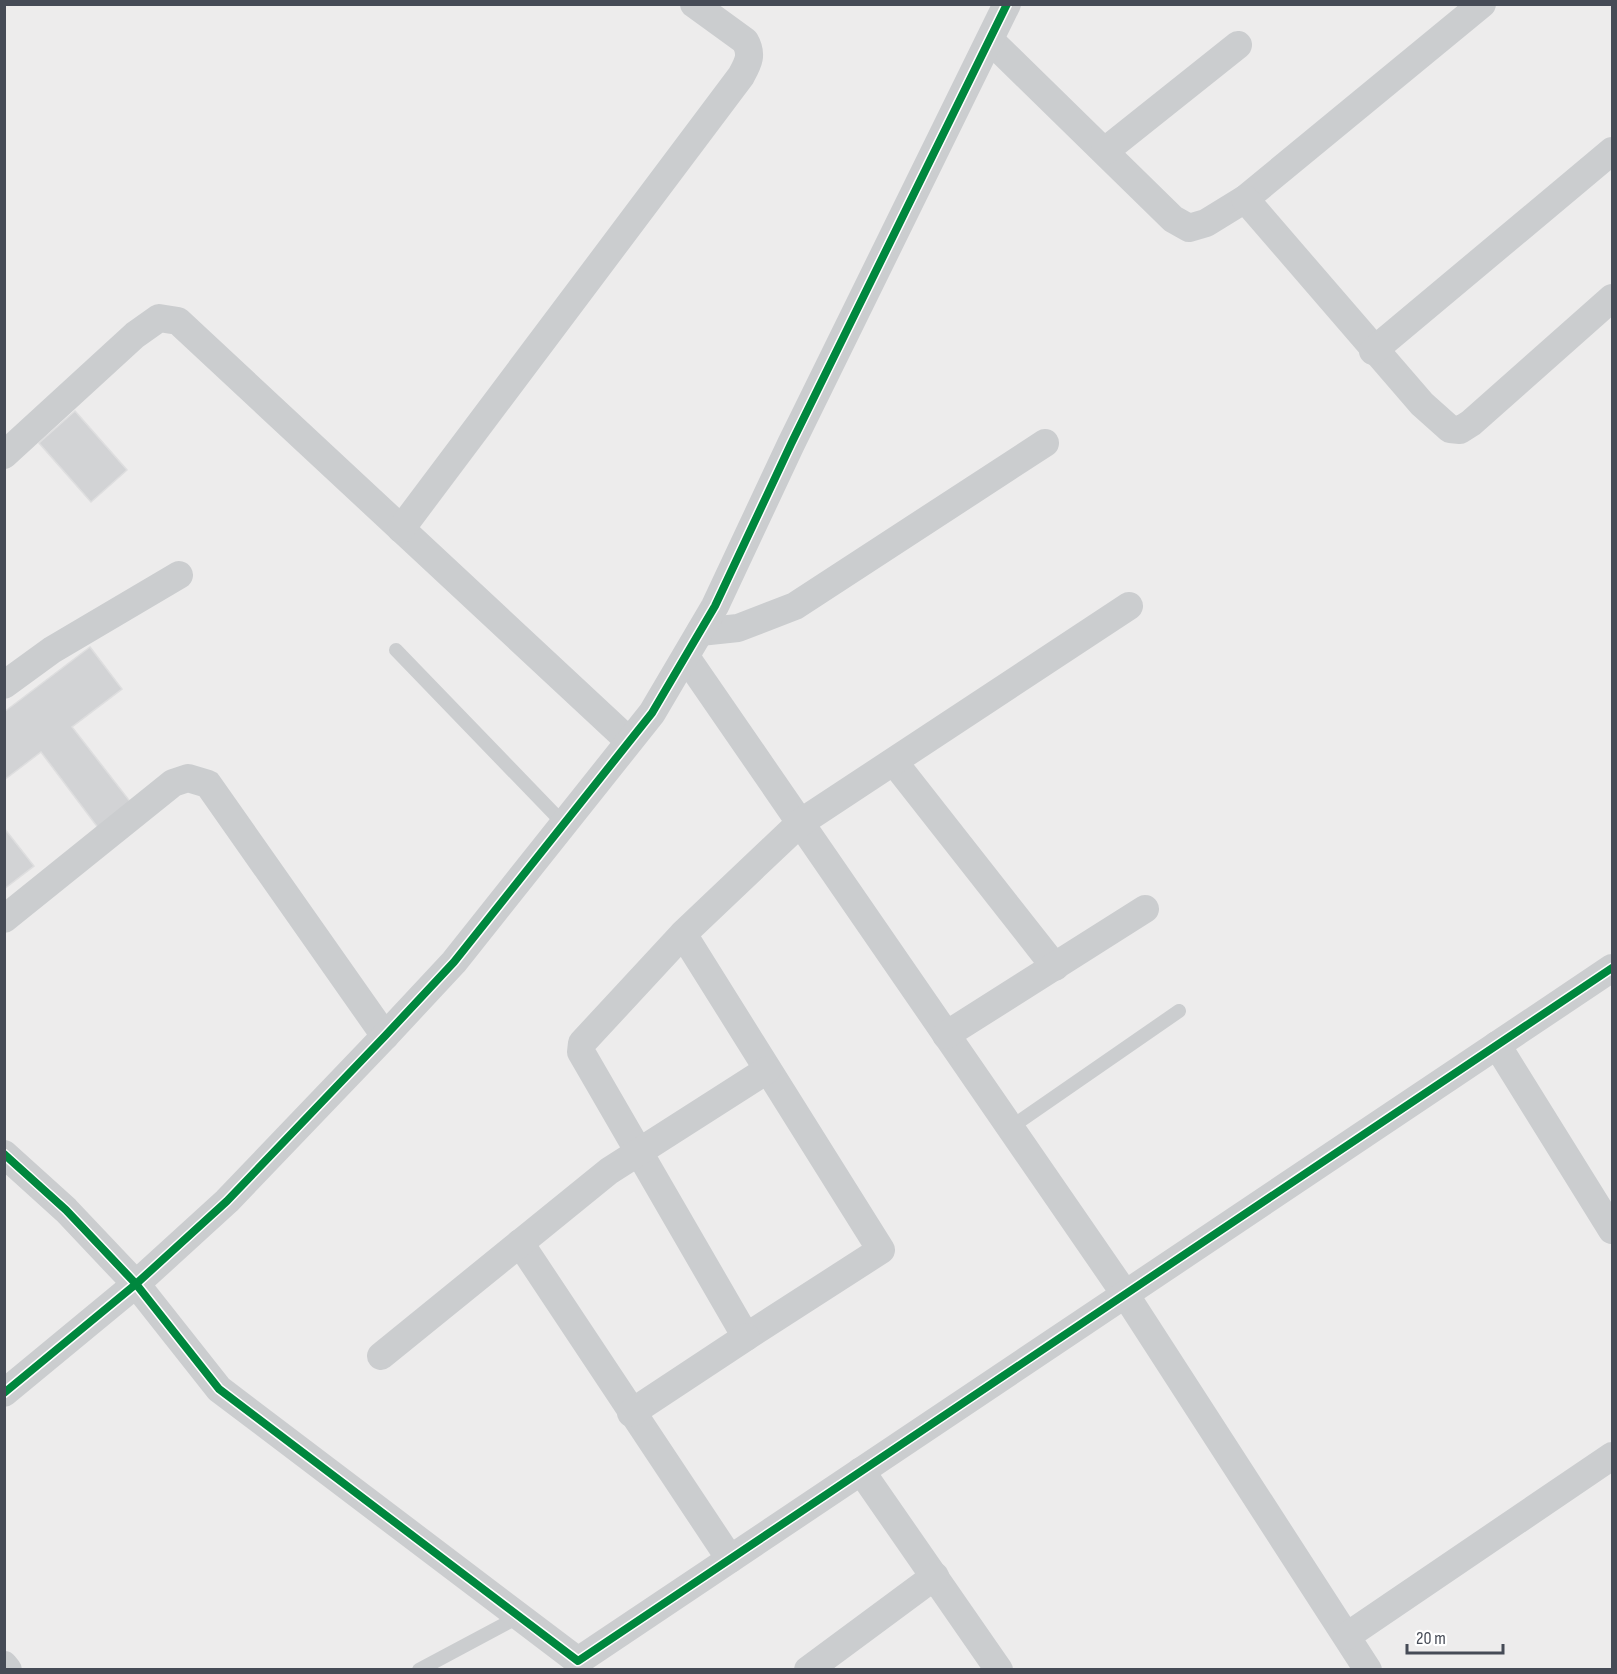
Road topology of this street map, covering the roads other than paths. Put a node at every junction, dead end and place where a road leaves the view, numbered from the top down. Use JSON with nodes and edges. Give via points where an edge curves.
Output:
{"nodes":[{"id":1,"x":694,"y":4,"type":"edge"},
{"id":2,"x":1007,"y":4,"type":"edge"},
{"id":3,"x":1482,"y":4,"type":"edge"},
{"id":4,"x":990,"y":40,"type":"junction"},
{"id":5,"x":1238,"y":45,"type":"dead end"},
{"id":6,"x":1105,"y":151,"type":"junction"},
{"id":7,"x":1612,"y":151,"type":"edge"},
{"id":8,"x":1245,"y":199,"type":"junction"},
{"id":9,"x":1612,"y":298,"type":"edge"},
{"id":10,"x":1373,"y":351,"type":"junction"},
{"id":11,"x":1045,"y":443,"type":"dead end"},
{"id":12,"x":4,"y":454,"type":"edge"},
{"id":13,"x":401,"y":529,"type":"junction"},
{"id":14,"x":179,"y":575,"type":"dead end"},
{"id":15,"x":1130,"y":606,"type":"dead end"},
{"id":16,"x":700,"y":632,"type":"junction"},
{"id":17,"x":396,"y":650,"type":"dead end"},
{"id":18,"x":686,"y":657,"type":"junction"},
{"id":19,"x":4,"y":685,"type":"edge"},
{"id":20,"x":629,"y":741,"type":"junction"},
{"id":21,"x":894,"y":762,"type":"junction"},
{"id":22,"x":563,"y":823,"type":"junction"},
{"id":23,"x":800,"y":823,"type":"junction"},
{"id":24,"x":1145,"y":909,"type":"dead end"},
{"id":25,"x":4,"y":919,"type":"edge"},
{"id":26,"x":683,"y":934,"type":"junction"},
{"id":27,"x":1055,"y":967,"type":"junction"},
{"id":28,"x":1612,"y":968,"type":"edge"},
{"id":29,"x":1179,"y":1011,"type":"dead end"},
{"id":30,"x":946,"y":1035,"type":"junction"},
{"id":31,"x":385,"y":1036,"type":"junction"},
{"id":32,"x":1497,"y":1045,"type":"junction"},
{"id":33,"x":767,"y":1071,"type":"junction"},
{"id":34,"x":1010,"y":1128,"type":"junction"},
{"id":35,"x":639,"y":1151,"type":"junction"},
{"id":36,"x":4,"y":1154,"type":"edge"},
{"id":37,"x":1612,"y":1230,"type":"edge"},
{"id":38,"x":520,"y":1244,"type":"junction"},
{"id":39,"x":136,"y":1284,"type":"junction"},
{"id":40,"x":1125,"y":1294,"type":"junction"},
{"id":41,"x":746,"y":1337,"type":"junction"},
{"id":42,"x":381,"y":1356,"type":"dead end"},
{"id":43,"x":4,"y":1393,"type":"edge"},
{"id":44,"x":631,"y":1413,"type":"junction"},
{"id":45,"x":1612,"y":1456,"type":"edge"},
{"id":46,"x":861,"y":1471,"type":"junction"},
{"id":47,"x":730,"y":1559,"type":"junction"},
{"id":48,"x":935,"y":1576,"type":"junction"},
{"id":49,"x":520,"y":1616,"type":"junction"},
{"id":50,"x":1347,"y":1636,"type":"junction"},
{"id":51,"x":4,"y":1665,"type":"edge"},
{"id":52,"x":582,"y":1665,"type":"edge"},
{"id":53,"x":8,"y":1670,"type":"edge"},
{"id":54,"x":419,"y":1670,"type":"edge"},
{"id":55,"x":808,"y":1670,"type":"edge"},
{"id":56,"x":999,"y":1670,"type":"edge"},
{"id":57,"x":1368,"y":1670,"type":"edge"}],
"edges":[{"from":1,"to":13,"type":"street","via":[[745,41],[750,60]]},
{"from":2,"to":4,"type":"street"},
{"from":3,"to":8,"type":"street"},
{"from":4,"to":6,"type":"street"},
{"from":4,"to":16,"type":"street"},
{"from":5,"to":6,"type":"street"},
{"from":6,"to":8,"type":"street","via":[[1173,219],[1190,228],[1206,223]]},
{"from":7,"to":10,"type":"street"},
{"from":8,"to":10,"type":"street"},
{"from":9,"to":10,"type":"street","via":[[1460,430],[1450,429],[1422,404]]},
{"from":11,"to":16,"type":"street","via":[[795,606],[738,628]]},
{"from":12,"to":13,"type":"street","via":[[135,335],[159,318],[178,321]]},
{"from":13,"to":20,"type":"street"},
{"from":14,"to":19,"type":"street","via":[[52,650]]},
{"from":15,"to":21,"type":"street"},
{"from":16,"to":18,"type":"street"},
{"from":17,"to":22,"type":"lane"},
{"from":18,"to":20,"type":"street","via":[[652,713]]},
{"from":18,"to":23,"type":"street"},
{"from":20,"to":22,"type":"street"},
{"from":21,"to":23,"type":"street"},
{"from":21,"to":27,"type":"street"},
{"from":22,"to":31,"type":"street","via":[[454,962]]},
{"from":23,"to":26,"type":"street"},
{"from":23,"to":30,"type":"street"},
{"from":24,"to":27,"type":"street"},
{"from":25,"to":31,"type":"street","via":[[173,783],[188,778],[208,784]]},
{"from":26,"to":33,"type":"street"},
{"from":26,"to":35,"type":"street","via":[[582,1043],[584,1060]]},
{"from":27,"to":30,"type":"street"},
{"from":28,"to":32,"type":"street"},
{"from":29,"to":34,"type":"lane"},
{"from":30,"to":34,"type":"street"},
{"from":31,"to":39,"type":"street","via":[[226,1201]]},
{"from":32,"to":37,"type":"street"},
{"from":32,"to":40,"type":"street"},
{"from":33,"to":35,"type":"street"},
{"from":33,"to":41,"type":"street","via":[[881,1250]]},
{"from":34,"to":40,"type":"street"},
{"from":35,"to":38,"type":"street"},
{"from":35,"to":41,"type":"street"},
{"from":36,"to":39,"type":"street","via":[[66,1210]]},
{"from":38,"to":42,"type":"street"},
{"from":38,"to":44,"type":"street"},
{"from":39,"to":43,"type":"street"},
{"from":39,"to":49,"type":"street","via":[[219,1389]]},
{"from":40,"to":46,"type":"street"},
{"from":40,"to":50,"type":"street"},
{"from":41,"to":44,"type":"street"},
{"from":44,"to":47,"type":"street"},
{"from":45,"to":50,"type":"street"},
{"from":46,"to":47,"type":"street"},
{"from":46,"to":48,"type":"street"},
{"from":47,"to":52,"type":"street"},
{"from":48,"to":55,"type":"street"},
{"from":48,"to":56,"type":"street"},
{"from":49,"to":52,"type":"street"},
{"from":49,"to":54,"type":"lane"},
{"from":50,"to":57,"type":"street"},
{"from":51,"to":53,"type":"street"}]}
